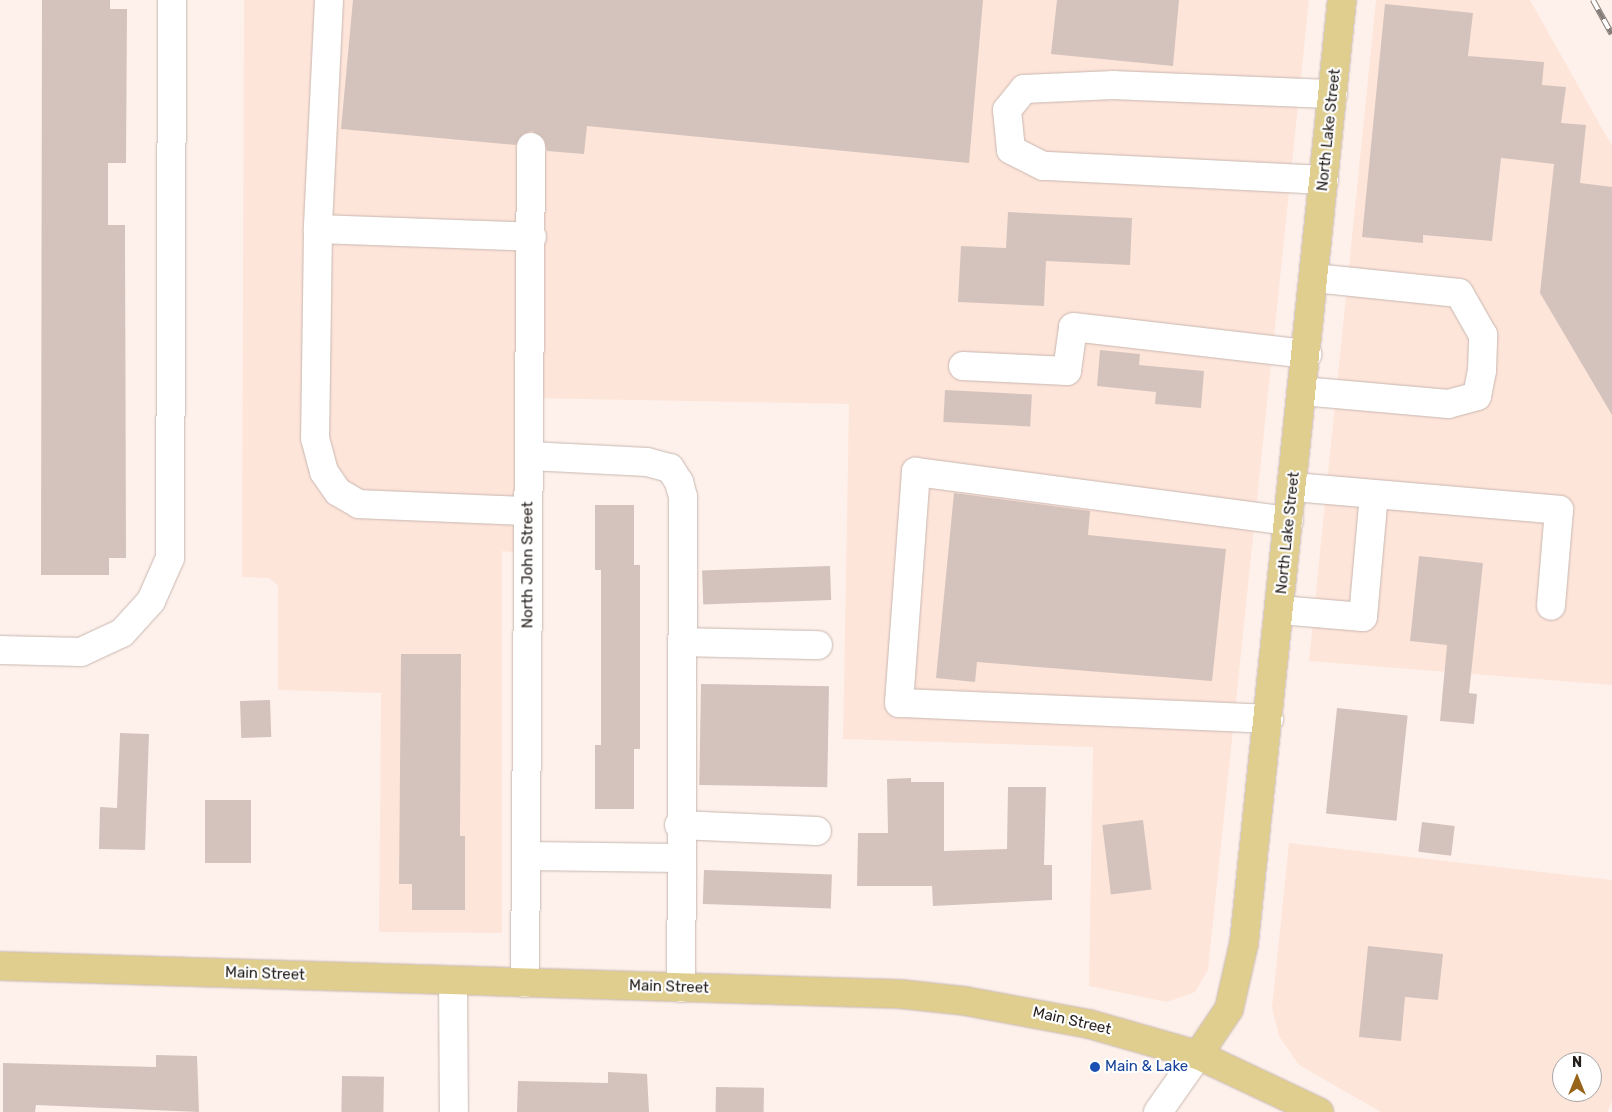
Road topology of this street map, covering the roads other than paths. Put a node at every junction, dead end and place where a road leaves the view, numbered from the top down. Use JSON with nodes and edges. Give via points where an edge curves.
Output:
{"nodes":[{"id":1,"x":172,"y":0,"type":"edge"},
{"id":2,"x":329,"y":0,"type":"edge"},
{"id":3,"x":1342,"y":0,"type":"edge"},
{"id":4,"x":1333,"y":94,"type":"junction"},
{"id":5,"x":531,"y":148,"type":"dead end"},
{"id":6,"x":1324,"y":180,"type":"junction"},
{"id":7,"x":318,"y":229,"type":"junction"},
{"id":8,"x":532,"y":237,"type":"junction"},
{"id":9,"x":1314,"y":278,"type":"junction"},
{"id":10,"x":1306,"y":354,"type":"junction"},
{"id":11,"x":963,"y":366,"type":"dead end"},
{"id":12,"x":1302,"y":391,"type":"junction"},
{"id":13,"x":530,"y":456,"type":"junction"},
{"id":14,"x":1293,"y":487,"type":"junction"},
{"id":15,"x":1374,"y":494,"type":"junction"},
{"id":16,"x":528,"y":511,"type":"junction"},
{"id":17,"x":1289,"y":521,"type":"junction"},
{"id":18,"x":1551,"y":606,"type":"dead end"},
{"id":19,"x":1280,"y":610,"type":"junction"},
{"id":20,"x":682,"y":642,"type":"junction"},
{"id":21,"x":818,"y":645,"type":"dead end"},
{"id":22,"x":0,"y":650,"type":"edge"},
{"id":23,"x":1269,"y":719,"type":"junction"},
{"id":24,"x":679,"y":825,"type":"junction"},
{"id":25,"x":817,"y":831,"type":"dead end"},
{"id":26,"x":526,"y":856,"type":"junction"},
{"id":27,"x":678,"y":858,"type":"junction"},
{"id":28,"x":0,"y":966,"type":"edge"},
{"id":29,"x":453,"y":980,"type":"junction"},
{"id":30,"x":525,"y":983,"type":"junction"},
{"id":31,"x":681,"y":988,"type":"junction"},
{"id":32,"x":1198,"y":1055,"type":"junction"},
{"id":33,"x":454,"y":1112,"type":"edge"},
{"id":34,"x":1158,"y":1112,"type":"edge"},
{"id":35,"x":1319,"y":1112,"type":"edge"}],
"edges":[{"from":1,"to":22,"type":"street","via":[[170,558],[151,601],[122,633],[81,652]]},
{"from":2,"to":7,"type":"street"},
{"from":3,"to":4,"type":"main road","name":"North Lake Street"},
{"from":4,"to":6,"type":"main road","name":"North Lake Street"},
{"from":4,"to":6,"type":"street","via":[[1114,85],[1024,89],[1007,110],[1011,150],[1043,166]]},
{"from":5,"to":8,"type":"street","name":"North John Street"},
{"from":6,"to":9,"type":"main road","name":"North Lake Street"},
{"from":7,"to":8,"type":"street"},
{"from":7,"to":16,"type":"street","via":[[315,438],[324,472],[338,492],[359,504]]},
{"from":8,"to":13,"type":"street","name":"North John Street"},
{"from":9,"to":10,"type":"main road","name":"North Lake Street"},
{"from":9,"to":12,"type":"street","via":[[1459,293],[1483,335],[1482,371],[1477,396],[1448,404]]},
{"from":10,"to":11,"type":"street","via":[[1073,328],[1067,371]]},
{"from":10,"to":12,"type":"main road","name":"North Lake Street"},
{"from":12,"to":14,"type":"main road","name":"North Lake Street"},
{"from":13,"to":16,"type":"street","name":"North John Street"},
{"from":13,"to":20,"type":"street","via":[[648,462],[670,468],[683,497]]},
{"from":14,"to":15,"type":"street"},
{"from":14,"to":17,"type":"main road","name":"North Lake Street"},
{"from":15,"to":18,"type":"street","via":[[1559,510]]},
{"from":15,"to":19,"type":"street","via":[[1363,617]]},
{"from":16,"to":26,"type":"street","name":"North John Street"},
{"from":17,"to":19,"type":"main road","name":"North Lake Street"},
{"from":17,"to":23,"type":"street","via":[[916,472],[899,703]]},
{"from":19,"to":23,"type":"main road","name":"North Lake Street"},
{"from":20,"to":21,"type":"street"},
{"from":20,"to":24,"type":"street"},
{"from":23,"to":32,"type":"main road","name":"North Lake Street","via":[[1238,975],[1228,1008]]},
{"from":24,"to":25,"type":"street"},
{"from":24,"to":27,"type":"street"},
{"from":26,"to":27,"type":"street"},
{"from":26,"to":30,"type":"street","name":"North John Street"},
{"from":27,"to":31,"type":"street"},
{"from":28,"to":29,"type":"main road","name":"Main Street"},
{"from":29,"to":30,"type":"main road","name":"Main Street"},
{"from":29,"to":33,"type":"street"},
{"from":30,"to":31,"type":"main road","name":"Main Street"},
{"from":31,"to":32,"type":"main road","name":"Main Street","via":[[900,994],[965,1001],[1089,1024]]},
{"from":32,"to":34,"type":"street"},
{"from":32,"to":35,"type":"main road","name":"Main Street"}]}
